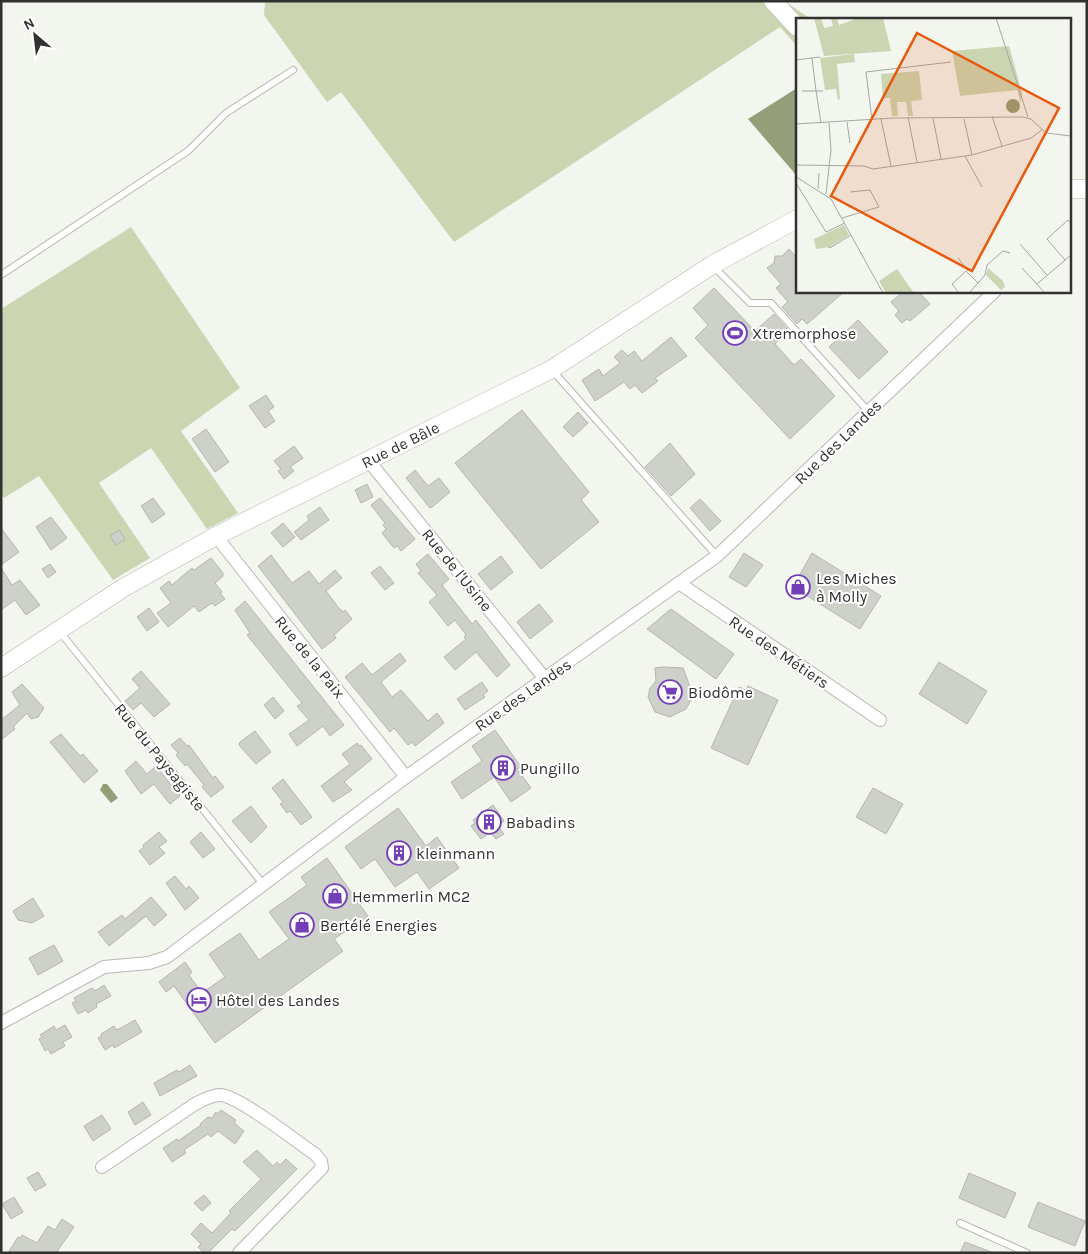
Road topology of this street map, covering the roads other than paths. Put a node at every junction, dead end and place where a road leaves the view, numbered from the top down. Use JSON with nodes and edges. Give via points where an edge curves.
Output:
{"nodes":[{"id":1,"x":773,"y":1,"type":"edge"},
{"id":2,"x":796,"y":26,"type":"edge"},
{"id":3,"x":293,"y":70,"type":"dead end"},
{"id":4,"x":1087,"y":188,"type":"edge"},
{"id":5,"x":1070,"y":189,"type":"edge"},
{"id":6,"x":796,"y":220,"type":"edge"},
{"id":7,"x":712,"y":265,"type":"junction"},
{"id":8,"x":1,"y":275,"type":"edge"},
{"id":9,"x":994,"y":292,"type":"edge"},
{"id":10,"x":552,"y":369,"type":"junction"},
{"id":11,"x":869,"y":412,"type":"junction"},
{"id":12,"x":368,"y":460,"type":"junction"},
{"id":13,"x":216,"y":536,"type":"junction"},
{"id":14,"x":717,"y":556,"type":"junction"},
{"id":15,"x":679,"y":583,"type":"junction"},
{"id":16,"x":58,"y":630,"type":"junction"},
{"id":17,"x":2,"y":666,"type":"edge"},
{"id":18,"x":546,"y":680,"type":"junction"},
{"id":19,"x":880,"y":720,"type":"dead end"},
{"id":20,"x":406,"y":777,"type":"junction"},
{"id":21,"x":263,"y":884,"type":"junction"},
{"id":22,"x":1,"y":1023,"type":"edge"},
{"id":23,"x":102,"y":1167,"type":"dead end"},
{"id":24,"x":960,"y":1222,"type":"dead end"},
{"id":25,"x":239,"y":1253,"type":"edge"},
{"id":26,"x":1028,"y":1253,"type":"edge"}],
"edges":[{"from":1,"to":2,"type":"street"},
{"from":3,"to":8,"type":"lane","via":[[226,113],[188,151]]},
{"from":4,"to":5,"type":"street"},
{"from":6,"to":7,"type":"street","name":"Rue de Bâle"},
{"from":7,"to":10,"type":"street","name":"Rue de Bâle"},
{"from":7,"to":11,"type":"lane","via":[[750,303],[770,303]]},
{"from":9,"to":11,"type":"street","name":"Rue des Landes"},
{"from":10,"to":12,"type":"street","name":"Rue de Bâle"},
{"from":10,"to":14,"type":"lane"},
{"from":11,"to":14,"type":"street","name":"Rue des Landes"},
{"from":12,"to":13,"type":"street","name":"Rue de Bâle"},
{"from":12,"to":18,"type":"street","name":"Rue de l'Usine"},
{"from":13,"to":16,"type":"street","name":"Rue de Bâle","via":[[123,588]]},
{"from":13,"to":20,"type":"street","name":"Rue de la Paix"},
{"from":14,"to":15,"type":"street","name":"Rue des Landes"},
{"from":15,"to":18,"type":"street","name":"Rue des Landes"},
{"from":15,"to":19,"type":"street","name":"Rue des Métiers"},
{"from":16,"to":17,"type":"street","name":"Rue de Bâle"},
{"from":16,"to":21,"type":"lane","name":"Rue du Paysagiste"},
{"from":18,"to":20,"type":"street","name":"Rue des Landes"},
{"from":20,"to":21,"type":"street","name":"Rue des Landes"},
{"from":21,"to":22,"type":"street","name":"Rue des Landes","via":[[167,957],[149,963],[104,967]]},
{"from":23,"to":25,"type":"street","via":[[209,1097],[228,1096],[251,1109],[315,1154],[322,1168]]},
{"from":24,"to":26,"type":"lane"}]}
